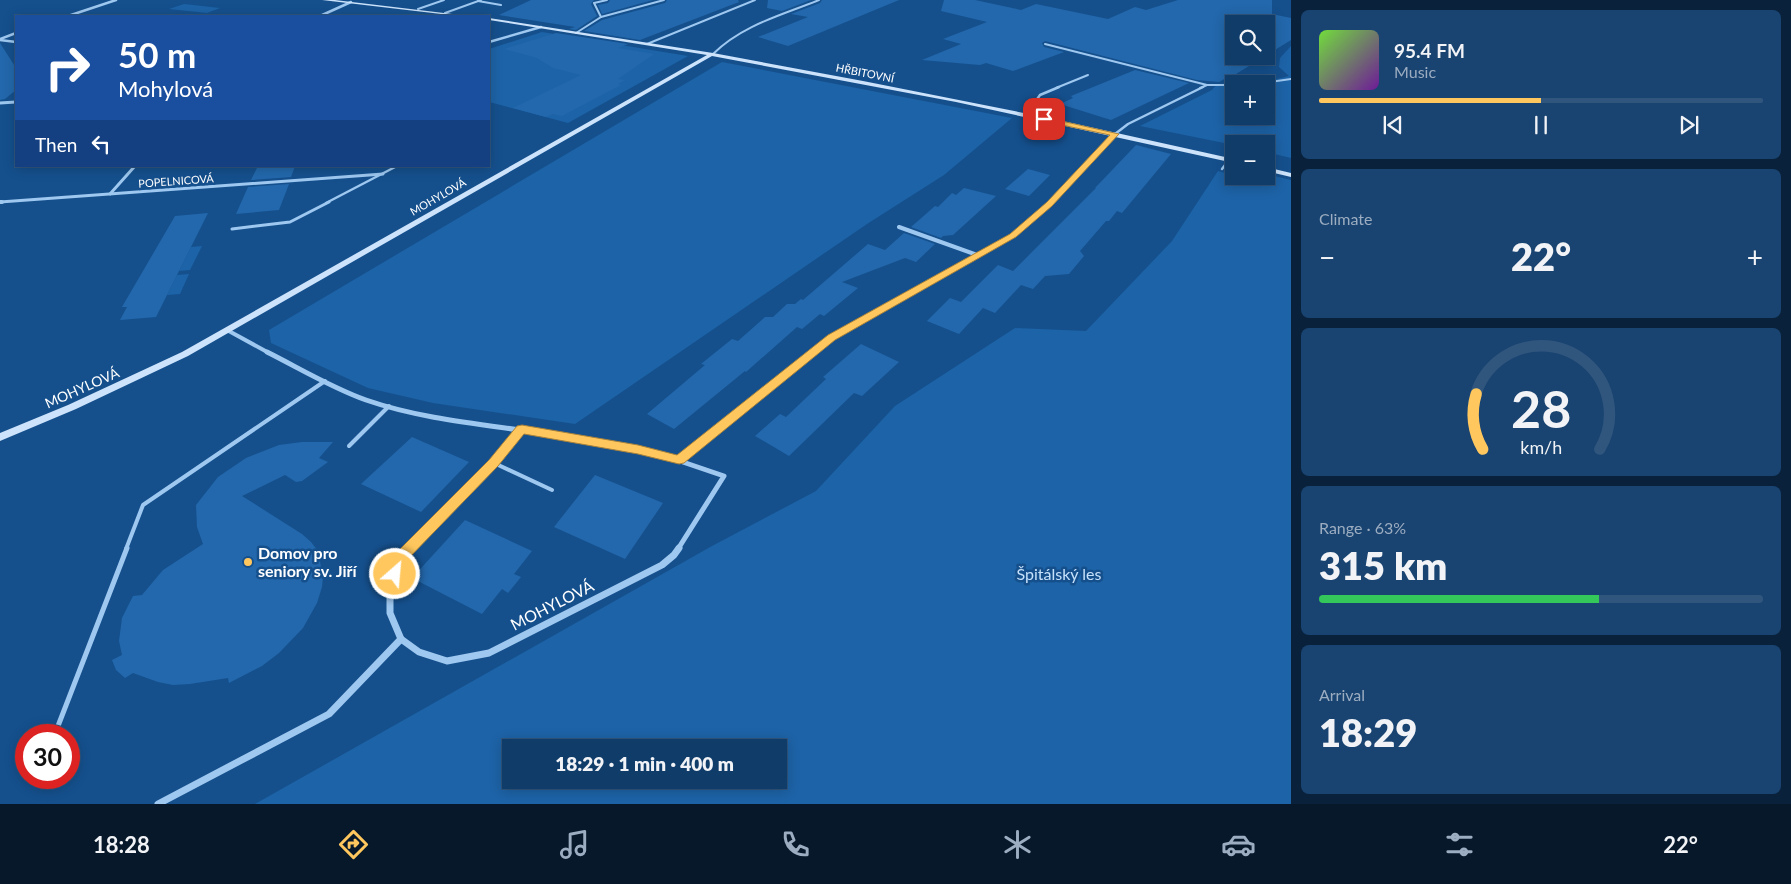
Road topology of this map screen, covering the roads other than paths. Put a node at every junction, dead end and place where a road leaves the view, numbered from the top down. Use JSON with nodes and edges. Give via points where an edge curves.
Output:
{"nodes":[{"id":1,"x":116,"y":0,"type":"edge"},
{"id":2,"x":324,"y":0,"type":"edge"},
{"id":3,"x":444,"y":0,"type":"edge"},
{"id":4,"x":479,"y":0,"type":"edge"},
{"id":5,"x":607,"y":0,"type":"edge"},
{"id":6,"x":664,"y":0,"type":"edge"},
{"id":7,"x":755,"y":0,"type":"edge"},
{"id":8,"x":819,"y":0,"type":"edge"},
{"id":9,"x":351,"y":2,"type":"junction"},
{"id":10,"x":502,"y":5,"type":"dead end"},
{"id":11,"x":418,"y":9,"type":"junction"},
{"id":12,"x":445,"y":13,"type":"junction"},
{"id":13,"x":71,"y":15,"type":"edge"},
{"id":14,"x":322,"y":15,"type":"edge"},
{"id":15,"x":460,"y":15,"type":"edge"},
{"id":16,"x":601,"y":17,"type":"junction"},
{"id":17,"x":490,"y":20,"type":"edge"},
{"id":18,"x":541,"y":27,"type":"junction"},
{"id":19,"x":576,"y":33,"type":"junction"},
{"id":20,"x":15,"y":34,"type":"edge"},
{"id":21,"x":0,"y":40,"type":"edge"},
{"id":22,"x":15,"y":42,"type":"edge"},
{"id":23,"x":490,"y":42,"type":"edge"},
{"id":24,"x":647,"y":44,"type":"junction"},
{"id":25,"x":1045,"y":44,"type":"dead end"},
{"id":26,"x":713,"y":54,"type":"junction"},
{"id":27,"x":1088,"y":75,"type":"dead end"},
{"id":28,"x":1291,"y":79,"type":"edge"},
{"id":29,"x":1275,"y":81,"type":"edge"},
{"id":30,"x":1225,"y":84,"type":"edge"},
{"id":31,"x":1207,"y":85,"type":"junction"},
{"id":32,"x":15,"y":102,"type":"edge"},
{"id":33,"x":0,"y":103,"type":"edge"},
{"id":34,"x":1026,"y":115,"type":"junction"},
{"id":35,"x":1115,"y":134,"type":"junction"},
{"id":36,"x":1225,"y":159,"type":"edge"},
{"id":37,"x":1225,"y":166,"type":"edge"},
{"id":38,"x":134,"y":167,"type":"edge"},
{"id":39,"x":395,"y":167,"type":"edge"},
{"id":40,"x":1222,"y":169,"type":"dead end"},
{"id":41,"x":1275,"y":171,"type":"edge"},
{"id":42,"x":383,"y":174,"type":"junction"},
{"id":43,"x":1291,"y":175,"type":"edge"},
{"id":44,"x":110,"y":194,"type":"junction"},
{"id":45,"x":0,"y":202,"type":"edge"},
{"id":46,"x":899,"y":227,"type":"dead end"},
{"id":47,"x":232,"y":229,"type":"dead end"},
{"id":48,"x":977,"y":255,"type":"junction"},
{"id":49,"x":227,"y":330,"type":"junction"},
{"id":50,"x":324,"y":381,"type":"junction"},
{"id":51,"x":389,"y":406,"type":"junction"},
{"id":52,"x":522,"y":429,"type":"junction"},
{"id":53,"x":0,"y":437,"type":"edge"},
{"id":54,"x":349,"y":446,"type":"dead end"},
{"id":55,"x":679,"y":460,"type":"junction"},
{"id":56,"x":494,"y":463,"type":"junction"},
{"id":57,"x":552,"y":490,"type":"dead end"},
{"id":58,"x":401,"y":639,"type":"junction"},
{"id":59,"x":59,"y":724,"type":"edge"},
{"id":60,"x":158,"y":804,"type":"edge"}],
"edges":[{"from":1,"to":13,"type":"street"},
{"from":2,"to":9,"type":"street"},
{"from":3,"to":11,"type":"lane"},
{"from":4,"to":10,"type":"lane"},
{"from":4,"to":12,"type":"lane"},
{"from":5,"to":16,"type":"lane","via":[[594,3]]},
{"from":6,"to":16,"type":"lane"},
{"from":7,"to":24,"type":"lane"},
{"from":8,"to":26,"type":"lane","via":[[747,28]]},
{"from":9,"to":11,"type":"street"},
{"from":9,"to":14,"type":"street"},
{"from":11,"to":12,"type":"street"},
{"from":12,"to":15,"type":"street"},
{"from":16,"to":19,"type":"lane"},
{"from":17,"to":18,"type":"street","name":"HŘBITOVNÍ"},
{"from":18,"to":19,"type":"street","name":"HŘBITOVNÍ"},
{"from":18,"to":23,"type":"street"},
{"from":19,"to":24,"type":"street","name":"HŘBITOVNÍ"},
{"from":20,"to":21,"type":"street"},
{"from":21,"to":22,"type":"street"},
{"from":24,"to":26,"type":"street","name":"HŘBITOVNÍ"},
{"from":25,"to":31,"type":"lane"},
{"from":26,"to":34,"type":"street","name":"HŘBITOVNÍ"},
{"from":26,"to":49,"type":"street","name":"MOHYLOVÁ"},
{"from":27,"to":34,"type":"lane","via":[[1044,92]]},
{"from":28,"to":29,"type":"lane"},
{"from":30,"to":31,"type":"lane"},
{"from":31,"to":35,"type":"lane","via":[[1128,124]]},
{"from":32,"to":33,"type":"street"},
{"from":34,"to":35,"type":"street","name":"HŘBITOVNÍ"},
{"from":35,"to":36,"type":"street","name":"HŘBITOVNÍ"},
{"from":35,"to":48,"type":"street","via":[[1038,215],[1013,235]]},
{"from":37,"to":40,"type":"lane"},
{"from":38,"to":44,"type":"street"},
{"from":39,"to":42,"type":"lane"},
{"from":41,"to":43,"type":"street"},
{"from":42,"to":44,"type":"street","name":"POPELNICOVÁ"},
{"from":42,"to":47,"type":"lane","via":[[290,222]]},
{"from":44,"to":45,"type":"street","name":"POPELNICOVÁ"},
{"from":46,"to":48,"type":"street"},
{"from":48,"to":55,"type":"street","via":[[832,337]]},
{"from":49,"to":50,"type":"street","name":"MOHYLOVÁ"},
{"from":49,"to":53,"type":"street","name":"MOHYLOVÁ","via":[[72,407]]},
{"from":50,"to":51,"type":"street","name":"MOHYLOVÁ"},
{"from":50,"to":59,"type":"lane","via":[[143,505]]},
{"from":51,"to":52,"type":"street","name":"MOHYLOVÁ","via":[[427,416]]},
{"from":51,"to":54,"type":"lane"},
{"from":52,"to":55,"type":"street","name":"MOHYLOVÁ","via":[[638,449]]},
{"from":52,"to":56,"type":"street"},
{"from":55,"to":58,"type":"street","name":"MOHYLOVÁ","via":[[724,476],[674,555],[662,565],[489,653],[447,661],[419,652]]},
{"from":56,"to":57,"type":"lane"},
{"from":56,"to":58,"type":"street","via":[[400,558],[390,589],[390,612]]},
{"from":58,"to":60,"type":"street","via":[[329,714]]}]}
